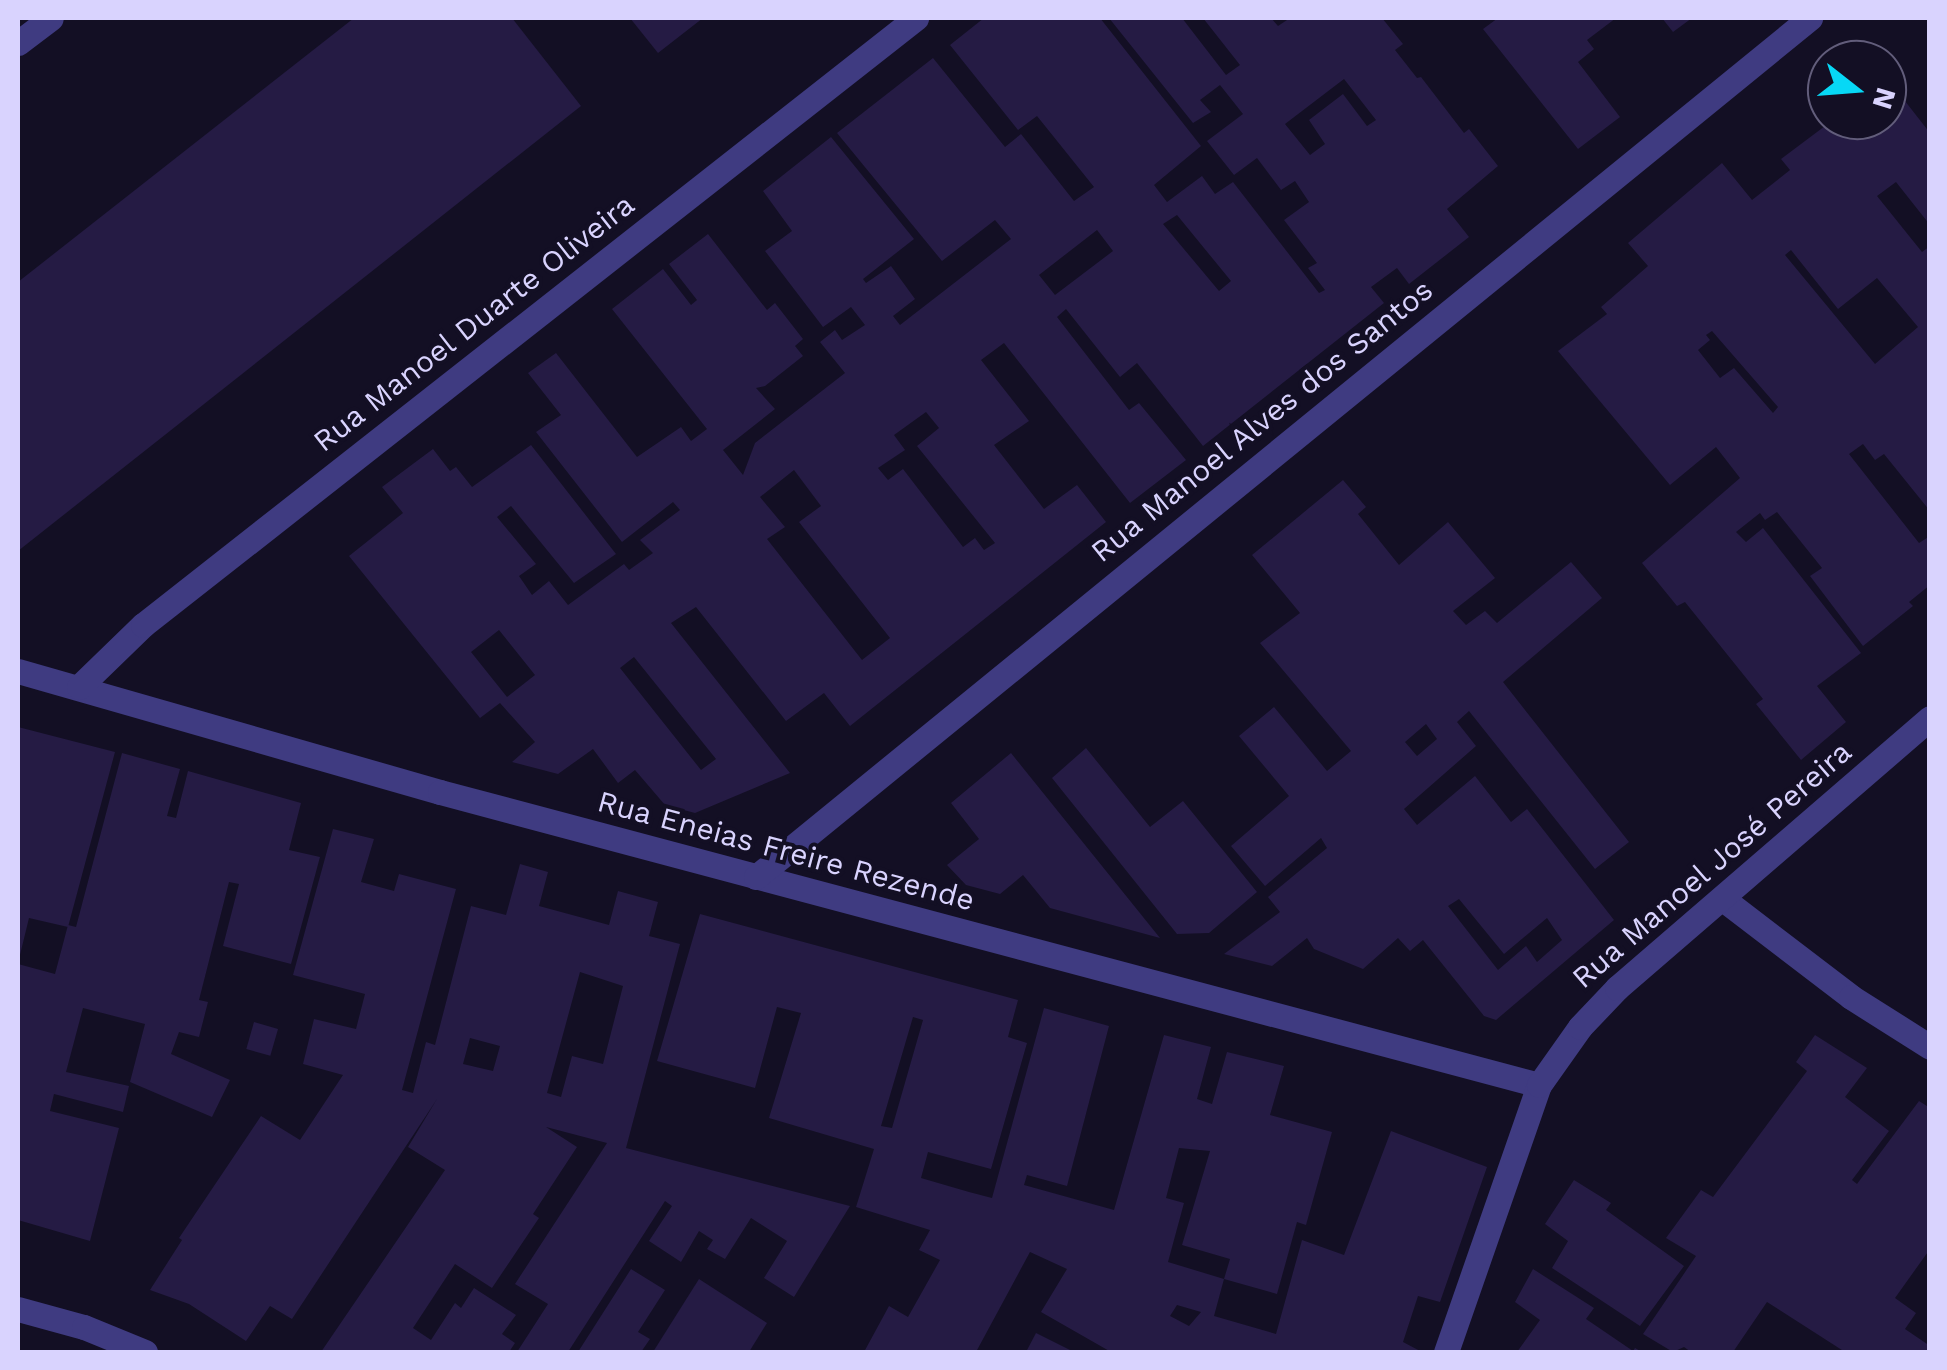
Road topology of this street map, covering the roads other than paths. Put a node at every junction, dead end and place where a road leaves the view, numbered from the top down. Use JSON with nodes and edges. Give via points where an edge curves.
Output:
{"nodes":[{"id":1,"x":51,"y":18,"type":"edge"},
{"id":2,"x":916,"y":18,"type":"edge"},
{"id":3,"x":1810,"y":18,"type":"edge"},
{"id":4,"x":18,"y":42,"type":"edge"},
{"id":5,"x":18,"y":670,"type":"edge"},
{"id":6,"x":79,"y":687,"type":"junction"},
{"id":7,"x":1930,"y":718,"type":"edge"},
{"id":8,"x":756,"y":878,"type":"junction"},
{"id":9,"x":1723,"y":899,"type":"junction"},
{"id":10,"x":1930,"y":1047,"type":"edge"},
{"id":11,"x":1539,"y":1086,"type":"junction"},
{"id":12,"x":18,"y":1309,"type":"edge"},
{"id":13,"x":145,"y":1352,"type":"edge"},
{"id":14,"x":1446,"y":1352,"type":"edge"}],
"edges":[{"from":1,"to":4,"type":"street"},
{"from":2,"to":6,"type":"street","name":"Rua Manoel Duarte Oliveira","via":[[143,625]]},
{"from":3,"to":8,"type":"street","name":"Rua Manoel Alves dos Santos"},
{"from":5,"to":6,"type":"street","name":"Rua Eneias Freire Rezende"},
{"from":6,"to":8,"type":"street","name":"Rua Eneias Freire Rezende"},
{"from":7,"to":9,"type":"street","name":"Rua Manoel José Pereira"},
{"from":8,"to":11,"type":"street","name":"Rua Eneias Freire Rezende"},
{"from":9,"to":10,"type":"street","via":[[1851,997]]},
{"from":9,"to":11,"type":"street","name":"Rua Manoel José Pereira","via":[[1617,988]]},
{"from":11,"to":14,"type":"street","name":"Rua Manoel José Pereira"},
{"from":12,"to":13,"type":"street"}]}
